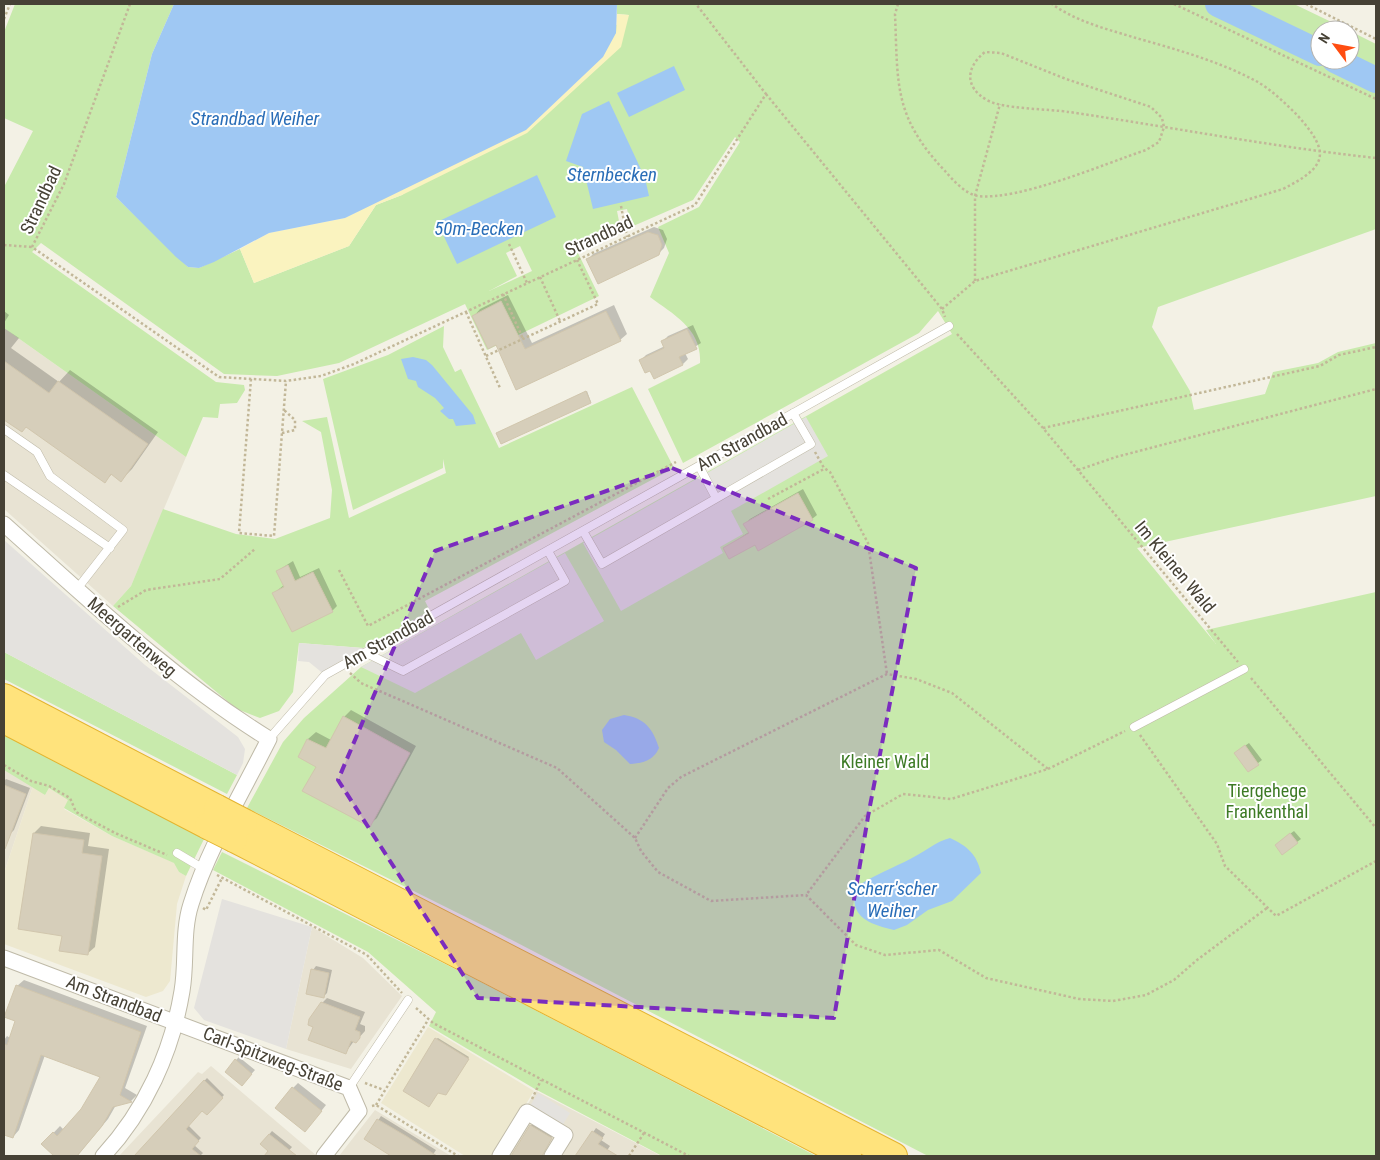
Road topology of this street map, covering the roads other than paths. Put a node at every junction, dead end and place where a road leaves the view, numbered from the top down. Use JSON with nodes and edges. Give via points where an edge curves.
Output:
{"nodes":[{"id":1,"x":949,"y":326,"type":"road end"},
{"id":2,"x":793,"y":413,"type":"junction"},
{"id":3,"x":4,"y":428,"type":"edge"},
{"id":4,"x":699,"y":466,"type":"junction"},
{"id":5,"x":4,"y":474,"type":"edge"},
{"id":6,"x":716,"y":498,"type":"junction"},
{"id":7,"x":4,"y":524,"type":"edge"},
{"id":8,"x":583,"y":531,"type":"junction"},
{"id":9,"x":110,"y":548,"type":"junction"},
{"id":10,"x":548,"y":550,"type":"junction"},
{"id":11,"x":77,"y":590,"type":"junction"},
{"id":12,"x":366,"y":653,"type":"junction"},
{"id":13,"x":1244,"y":669,"type":"road end"},
{"id":14,"x":4,"y":697,"type":"edge"},
{"id":15,"x":4,"y":720,"type":"edge"},
{"id":16,"x":1134,"y":727,"type":"road end"},
{"id":17,"x":269,"y":739,"type":"junction"},
{"id":18,"x":212,"y":817,"type":"junction"},
{"id":19,"x":239,"y":831,"type":"junction"},
{"id":20,"x":177,"y":854,"type":"road end"},
{"id":21,"x":204,"y":869,"type":"junction"},
{"id":22,"x":4,"y":958,"type":"edge"},
{"id":23,"x":408,"y":1000,"type":"road end"},
{"id":24,"x":175,"y":1022,"type":"junction"},
{"id":25,"x":349,"y":1088,"type":"junction"},
{"id":26,"x":103,"y":1156,"type":"edge"},
{"id":27,"x":324,"y":1156,"type":"edge"},
{"id":28,"x":500,"y":1156,"type":"edge"},
{"id":29,"x":552,"y":1156,"type":"edge"},
{"id":30,"x":848,"y":1156,"type":"edge"},
{"id":31,"x":894,"y":1156,"type":"edge"}],
"edges":[{"from":1,"to":2,"type":"lane","name":"Am Strandbad"},
{"from":2,"to":4,"type":"lane","name":"Am Strandbad"},
{"from":2,"to":6,"type":"lane","via":[[811,444]]},
{"from":3,"to":9,"type":"lane","via":[[37,452],[50,476],[123,530]]},
{"from":4,"to":6,"type":"lane"},
{"from":4,"to":8,"type":"lane","name":"Am Strandbad"},
{"from":5,"to":9,"type":"lane"},
{"from":6,"to":8,"type":"lane","via":[[602,564]]},
{"from":7,"to":11,"type":"street","name":"Meergartenweg"},
{"from":8,"to":10,"type":"lane","name":"Am Strandbad"},
{"from":9,"to":11,"type":"lane"},
{"from":10,"to":12,"type":"lane","name":"Am Strandbad"},
{"from":10,"to":12,"type":"lane","via":[[564,581],[403,671]]},
{"from":11,"to":17,"type":"street","name":"Meergartenweg","via":[[189,685]]},
{"from":12,"to":17,"type":"lane","name":"Am Strandbad","via":[[325,675]]},
{"from":13,"to":16,"type":"lane"},
{"from":14,"to":18,"type":"highway"},
{"from":15,"to":18,"type":"highway"},
{"from":17,"to":21,"type":"street","name":"Am Strandbad"},
{"from":18,"to":19,"type":"highway","bridge":true},
{"from":19,"to":30,"type":"highway"},
{"from":19,"to":31,"type":"highway"},
{"from":20,"to":21,"type":"lane"},
{"from":21,"to":24,"type":"street","name":"Am Strandbad","via":[[188,916],[183,990]]},
{"from":22,"to":24,"type":"street","name":"Am Strandbad"},
{"from":23,"to":25,"type":"lane"},
{"from":24,"to":25,"type":"street","name":"Carl-Spitzweg-Straße"},
{"from":24,"to":26,"type":"street","via":[[161,1067],[144,1102],[120,1138]]},
{"from":25,"to":27,"type":"street","name":"Carl-Spitzweg-Straße","via":[[359,1111]]},
{"from":28,"to":29,"type":"street","via":[[527,1112],[565,1135]]}]}
